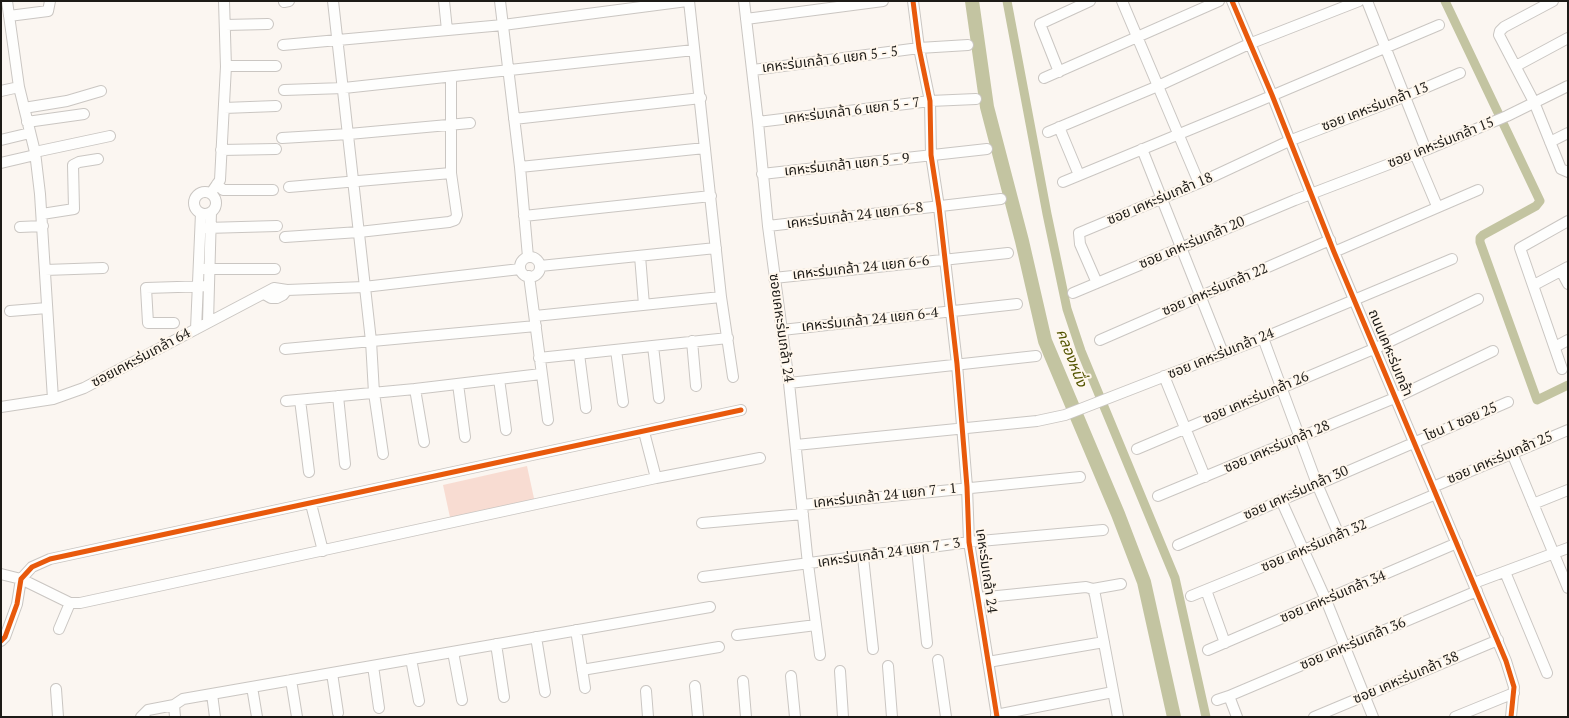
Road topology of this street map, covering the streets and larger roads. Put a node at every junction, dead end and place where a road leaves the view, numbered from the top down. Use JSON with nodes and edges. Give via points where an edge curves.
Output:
{"nodes":[{"id":1,"x":4,"y":1,"type":"edge"},
{"id":2,"x":50,"y":1,"type":"edge"},
{"id":3,"x":224,"y":1,"type":"edge"},
{"id":4,"x":289,"y":1,"type":"edge"},
{"id":5,"x":333,"y":1,"type":"edge"},
{"id":6,"x":444,"y":1,"type":"edge"},
{"id":7,"x":500,"y":1,"type":"edge"},
{"id":8,"x":688,"y":1,"type":"edge"},
{"id":9,"x":744,"y":1,"type":"edge"},
{"id":10,"x":883,"y":1,"type":"edge"},
{"id":11,"x":913,"y":1,"type":"edge"},
{"id":12,"x":1090,"y":1,"type":"edge"},
{"id":13,"x":1122,"y":1,"type":"edge"},
{"id":14,"x":1219,"y":1,"type":"edge"},
{"id":15,"x":1232,"y":1,"type":"edge"},
{"id":16,"x":1359,"y":1,"type":"edge"},
{"id":17,"x":1367,"y":1,"type":"edge"},
{"id":18,"x":1553,"y":1,"type":"edge"},
{"id":19,"x":284,"y":2,"type":"edge"},
{"id":20,"x":9,"y":16,"type":"junction"},
{"id":21,"x":746,"y":19,"type":"junction"},
{"id":22,"x":268,"y":24,"type":"dead end"},
{"id":23,"x":225,"y":25,"type":"junction"},
{"id":24,"x":503,"y":25,"type":"junction"},
{"id":25,"x":1439,"y":25,"type":"dead end"},
{"id":26,"x":447,"y":30,"type":"junction"},
{"id":27,"x":1137,"y":38,"type":"junction"},
{"id":28,"x":1568,"y":38,"type":"edge"},
{"id":29,"x":338,"y":40,"type":"junction"},
{"id":30,"x":1249,"y":44,"type":"junction"},
{"id":31,"x":283,"y":45,"type":"dead end"},
{"id":32,"x":968,"y":45,"type":"dead end"},
{"id":33,"x":920,"y":48,"type":"junction"},
{"id":34,"x":1386,"y":48,"type":"junction"},
{"id":35,"x":694,"y":50,"type":"junction"},
{"id":36,"x":276,"y":66,"type":"dead end"},
{"id":37,"x":1516,"y":66,"type":"junction"},
{"id":38,"x":226,"y":68,"type":"junction"},
{"id":39,"x":753,"y":70,"type":"junction"},
{"id":40,"x":508,"y":71,"type":"junction"},
{"id":41,"x":1059,"y":72,"type":"junction"},
{"id":42,"x":1460,"y":73,"type":"dead end"},
{"id":43,"x":451,"y":77,"type":"junction"},
{"id":44,"x":1044,"y":78,"type":"dead end"},
{"id":45,"x":1158,"y":86,"type":"junction"},
{"id":46,"x":1568,"y":86,"type":"edge"},
{"id":47,"x":19,"y":87,"type":"junction"},
{"id":48,"x":344,"y":88,"type":"junction"},
{"id":49,"x":284,"y":90,"type":"dead end"},
{"id":50,"x":1,"y":91,"type":"edge"},
{"id":51,"x":101,"y":91,"type":"dead end"},
{"id":52,"x":1272,"y":95,"type":"junction"},
{"id":53,"x":1406,"y":96,"type":"junction"},
{"id":54,"x":701,"y":98,"type":"junction"},
{"id":55,"x":976,"y":99,"type":"dead end"},
{"id":56,"x":930,"y":101,"type":"junction"},
{"id":57,"x":1534,"y":102,"type":"junction"},
{"id":58,"x":276,"y":106,"type":"dead end"},
{"id":59,"x":24,"y":108,"type":"junction"},
{"id":60,"x":224,"y":108,"type":"junction"},
{"id":61,"x":84,"y":114,"type":"dead end"},
{"id":62,"x":514,"y":119,"type":"junction"},
{"id":63,"x":27,"y":122,"type":"junction"},
{"id":64,"x":758,"y":122,"type":"junction"},
{"id":65,"x":470,"y":123,"type":"dead end"},
{"id":66,"x":451,"y":125,"type":"junction"},
{"id":67,"x":1059,"y":127,"type":"junction"},
{"id":68,"x":1048,"y":132,"type":"dead end"},
{"id":69,"x":30,"y":133,"type":"junction"},
{"id":70,"x":1568,"y":133,"type":"edge"},
{"id":71,"x":349,"y":134,"type":"junction"},
{"id":72,"x":1178,"y":135,"type":"junction"},
{"id":73,"x":110,"y":136,"type":"dead end"},
{"id":74,"x":282,"y":138,"type":"dead end"},
{"id":75,"x":1,"y":140,"type":"edge"},
{"id":76,"x":1289,"y":141,"type":"junction"},
{"id":77,"x":1550,"y":142,"type":"junction"},
{"id":78,"x":705,"y":148,"type":"junction"},
{"id":79,"x":276,"y":149,"type":"dead end"},
{"id":80,"x":988,"y":149,"type":"dead end"},
{"id":81,"x":221,"y":150,"type":"junction"},
{"id":82,"x":1142,"y":150,"type":"junction"},
{"id":83,"x":1426,"y":150,"type":"junction"},
{"id":84,"x":35,"y":153,"type":"junction"},
{"id":85,"x":1415,"y":154,"type":"junction"},
{"id":86,"x":931,"y":155,"type":"junction"},
{"id":87,"x":98,"y":159,"type":"dead end"},
{"id":88,"x":1,"y":163,"type":"edge"},
{"id":89,"x":520,"y":167,"type":"junction"},
{"id":90,"x":1568,"y":172,"type":"edge"},
{"id":91,"x":451,"y":173,"type":"junction"},
{"id":92,"x":762,"y":174,"type":"junction"},
{"id":93,"x":1079,"y":175,"type":"junction"},
{"id":94,"x":1063,"y":182,"type":"dead end"},
{"id":95,"x":354,"y":183,"type":"junction"},
{"id":96,"x":1199,"y":183,"type":"junction"},
{"id":97,"x":217,"y":184,"type":"junction"},
{"id":98,"x":289,"y":188,"type":"dead end"},
{"id":99,"x":272,"y":190,"type":"dead end"},
{"id":100,"x":1478,"y":190,"type":"dead end"},
{"id":101,"x":211,"y":193,"type":"junction"},
{"id":102,"x":1311,"y":194,"type":"junction"},
{"id":103,"x":711,"y":196,"type":"junction"},
{"id":104,"x":1001,"y":199,"type":"dead end"},
{"id":105,"x":1162,"y":199,"type":"junction"},
{"id":106,"x":1437,"y":206,"type":"junction"},
{"id":107,"x":939,"y":207,"type":"junction"},
{"id":108,"x":206,"y":213,"type":"junction"},
{"id":109,"x":42,"y":214,"type":"junction"},
{"id":110,"x":524,"y":216,"type":"junction"},
{"id":111,"x":1568,"y":221,"type":"edge"},
{"id":112,"x":43,"y":226,"type":"junction"},
{"id":113,"x":277,"y":226,"type":"dead end"},
{"id":114,"x":768,"y":226,"type":"junction"},
{"id":115,"x":20,"y":227,"type":"dead end"},
{"id":116,"x":206,"y":228,"type":"junction"},
{"id":117,"x":358,"y":232,"type":"junction"},
{"id":118,"x":284,"y":237,"type":"dead end"},
{"id":119,"x":1330,"y":240,"type":"junction"},
{"id":120,"x":1182,"y":247,"type":"junction"},
{"id":121,"x":716,"y":248,"type":"junction"},
{"id":122,"x":1334,"y":252,"type":"junction"},
{"id":123,"x":1008,"y":253,"type":"dead end"},
{"id":124,"x":640,"y":256,"type":"junction"},
{"id":125,"x":528,"y":257,"type":"junction"},
{"id":126,"x":944,"y":259,"type":"junction"},
{"id":127,"x":1452,"y":259,"type":"dead end"},
{"id":128,"x":540,"y":266,"type":"junction"},
{"id":129,"x":103,"y":268,"type":"dead end"},
{"id":130,"x":198,"y":269,"type":"junction"},
{"id":131,"x":210,"y":269,"type":"junction"},
{"id":132,"x":275,"y":269,"type":"dead end"},
{"id":133,"x":1564,"y":269,"type":"edge"},
{"id":134,"x":45,"y":270,"type":"junction"},
{"id":135,"x":520,"y":270,"type":"junction"},
{"id":136,"x":529,"y":276,"type":"junction"},
{"id":137,"x":774,"y":278,"type":"junction"},
{"id":138,"x":1097,"y":282,"type":"junction"},
{"id":139,"x":1568,"y":284,"type":"edge"},
{"id":140,"x":1534,"y":285,"type":"junction"},
{"id":141,"x":198,"y":286,"type":"junction"},
{"id":142,"x":209,"y":286,"type":"junction"},
{"id":143,"x":364,"y":287,"type":"junction"},
{"id":144,"x":287,"y":290,"type":"junction"},
{"id":145,"x":1073,"y":292,"type":"dead end"},
{"id":146,"x":264,"y":294,"type":"junction"},
{"id":147,"x":721,"y":297,"type":"junction"},
{"id":148,"x":1202,"y":297,"type":"junction"},
{"id":149,"x":1355,"y":299,"type":"junction"},
{"id":150,"x":1478,"y":299,"type":"dead end"},
{"id":151,"x":1018,"y":304,"type":"dead end"},
{"id":152,"x":644,"y":305,"type":"junction"},
{"id":153,"x":48,"y":308,"type":"junction"},
{"id":154,"x":10,"y":311,"type":"dead end"},
{"id":155,"x":951,"y":311,"type":"junction"},
{"id":156,"x":535,"y":321,"type":"junction"},
{"id":157,"x":174,"y":322,"type":"dead end"},
{"id":158,"x":208,"y":322,"type":"junction"},
{"id":159,"x":196,"y":329,"type":"junction"},
{"id":160,"x":782,"y":330,"type":"junction"},
{"id":161,"x":728,"y":338,"type":"junction"},
{"id":162,"x":1263,"y":338,"type":"junction"},
{"id":163,"x":1100,"y":340,"type":"dead end"},
{"id":164,"x":1568,"y":340,"type":"edge"},
{"id":165,"x":371,"y":341,"type":"junction"},
{"id":166,"x":692,"y":341,"type":"junction"},
{"id":167,"x":654,"y":346,"type":"junction"},
{"id":168,"x":1555,"y":347,"type":"junction"},
{"id":169,"x":1376,"y":348,"type":"junction"},
{"id":170,"x":285,"y":349,"type":"dead end"},
{"id":171,"x":616,"y":350,"type":"junction"},
{"id":172,"x":1493,"y":351,"type":"dead end"},
{"id":173,"x":1224,"y":353,"type":"junction"},
{"id":174,"x":579,"y":354,"type":"junction"},
{"id":175,"x":1036,"y":356,"type":"dead end"},
{"id":176,"x":539,"y":358,"type":"junction"},
{"id":177,"x":957,"y":364,"type":"junction"},
{"id":178,"x":1562,"y":369,"type":"dead end"},
{"id":179,"x":541,"y":374,"type":"junction"},
{"id":180,"x":1164,"y":376,"type":"junction"},
{"id":181,"x":733,"y":377,"type":"dead end"},
{"id":182,"x":499,"y":379,"type":"junction"},
{"id":183,"x":789,"y":383,"type":"junction"},
{"id":184,"x":458,"y":384,"type":"junction"},
{"id":185,"x":696,"y":386,"type":"dead end"},
{"id":186,"x":1282,"y":387,"type":"junction"},
{"id":187,"x":415,"y":389,"type":"junction"},
{"id":188,"x":374,"y":393,"type":"junction"},
{"id":189,"x":338,"y":396,"type":"junction"},
{"id":190,"x":1397,"y":397,"type":"junction"},
{"id":191,"x":659,"y":398,"type":"dead end"},
{"id":192,"x":53,"y":399,"type":"junction"},
{"id":193,"x":300,"y":400,"type":"junction"},
{"id":194,"x":286,"y":401,"type":"dead end"},
{"id":195,"x":623,"y":402,"type":"dead end"},
{"id":196,"x":1508,"y":402,"type":"dead end"},
{"id":197,"x":1,"y":407,"type":"edge"},
{"id":198,"x":586,"y":408,"type":"dead end"},
{"id":199,"x":741,"y":410,"type":"dead end"},
{"id":200,"x":548,"y":420,"type":"dead end"},
{"id":201,"x":962,"y":428,"type":"junction"},
{"id":202,"x":1186,"y":428,"type":"junction"},
{"id":203,"x":506,"y":430,"type":"dead end"},
{"id":204,"x":1568,"y":430,"type":"edge"},
{"id":205,"x":644,"y":432,"type":"junction"},
{"id":206,"x":465,"y":437,"type":"dead end"},
{"id":207,"x":1300,"y":437,"type":"junction"},
{"id":208,"x":424,"y":442,"type":"dead end"},
{"id":209,"x":1414,"y":442,"type":"junction"},
{"id":210,"x":796,"y":445,"type":"junction"},
{"id":211,"x":1137,"y":449,"type":"dead end"},
{"id":212,"x":1512,"y":453,"type":"junction"},
{"id":213,"x":383,"y":454,"type":"dead end"},
{"id":214,"x":760,"y":458,"type":"dead end"},
{"id":215,"x":345,"y":464,"type":"dead end"},
{"id":216,"x":309,"y":472,"type":"dead end"},
{"id":217,"x":1080,"y":477,"type":"dead end"},
{"id":218,"x":1205,"y":477,"type":"junction"},
{"id":219,"x":656,"y":478,"type":"junction"},
{"id":220,"x":1317,"y":484,"type":"junction"},
{"id":221,"x":967,"y":488,"type":"junction"},
{"id":222,"x":1434,"y":490,"type":"junction"},
{"id":223,"x":1568,"y":490,"type":"edge"},
{"id":224,"x":1158,"y":496,"type":"dead end"},
{"id":225,"x":1281,"y":500,"type":"junction"},
{"id":226,"x":310,"y":504,"type":"junction"},
{"id":227,"x":1533,"y":504,"type":"junction"},
{"id":228,"x":803,"y":510,"type":"junction"},
{"id":229,"x":702,"y":523,"type":"dead end"},
{"id":230,"x":1103,"y":530,"type":"dead end"},
{"id":231,"x":1339,"y":535,"type":"junction"},
{"id":232,"x":969,"y":542,"type":"junction"},
{"id":233,"x":1457,"y":543,"type":"junction"},
{"id":234,"x":1178,"y":545,"type":"dead end"},
{"id":235,"x":1568,"y":548,"type":"edge"},
{"id":236,"x":917,"y":549,"type":"junction"},
{"id":237,"x":1304,"y":550,"type":"junction"},
{"id":238,"x":323,"y":551,"type":"junction"},
{"id":239,"x":1553,"y":554,"type":"junction"},
{"id":240,"x":863,"y":557,"type":"junction"},
{"id":241,"x":808,"y":564,"type":"junction"},
{"id":242,"x":1505,"y":572,"type":"junction"},
{"id":243,"x":1,"y":574,"type":"edge"},
{"id":244,"x":703,"y":577,"type":"dead end"},
{"id":245,"x":21,"y":579,"type":"junction"},
{"id":246,"x":1121,"y":584,"type":"dead end"},
{"id":247,"x":1475,"y":587,"type":"junction"},
{"id":248,"x":1568,"y":588,"type":"edge"},
{"id":249,"x":1093,"y":589,"type":"junction"},
{"id":250,"x":1206,"y":590,"type":"junction"},
{"id":251,"x":1191,"y":596,"type":"dead end"},
{"id":252,"x":978,"y":598,"type":"junction"},
{"id":253,"x":1326,"y":600,"type":"junction"},
{"id":254,"x":70,"y":603,"type":"junction"},
{"id":255,"x":710,"y":607,"type":"dead end"},
{"id":256,"x":816,"y":625,"type":"junction"},
{"id":257,"x":59,"y":629,"type":"dead end"},
{"id":258,"x":576,"y":630,"type":"junction"},
{"id":259,"x":737,"y":635,"type":"dead end"},
{"id":260,"x":536,"y":637,"type":"junction"},
{"id":261,"x":1498,"y":640,"type":"junction"},
{"id":262,"x":1,"y":641,"type":"edge"},
{"id":263,"x":1104,"y":642,"type":"junction"},
{"id":264,"x":927,"y":643,"type":"dead end"},
{"id":265,"x":1225,"y":643,"type":"junction"},
{"id":266,"x":496,"y":644,"type":"junction"},
{"id":267,"x":719,"y":647,"type":"dead end"},
{"id":268,"x":1346,"y":648,"type":"junction"},
{"id":269,"x":872,"y":649,"type":"dead end"},
{"id":270,"x":1208,"y":650,"type":"dead end"},
{"id":271,"x":453,"y":652,"type":"junction"},
{"id":272,"x":820,"y":655,"type":"dead end"},
{"id":273,"x":411,"y":659,"type":"junction"},
{"id":274,"x":938,"y":660,"type":"dead end"},
{"id":275,"x":988,"y":662,"type":"junction"},
{"id":276,"x":373,"y":666,"type":"junction"},
{"id":277,"x":888,"y":666,"type":"dead end"},
{"id":278,"x":582,"y":670,"type":"junction"},
{"id":279,"x":840,"y":671,"type":"dead end"},
{"id":280,"x":332,"y":673,"type":"junction"},
{"id":281,"x":1547,"y":673,"type":"dead end"},
{"id":282,"x":791,"y":676,"type":"dead end"},
{"id":283,"x":291,"y":680,"type":"junction"},
{"id":284,"x":743,"y":681,"type":"dead end"},
{"id":285,"x":695,"y":686,"type":"dead end"},
{"id":286,"x":252,"y":687,"type":"junction"},
{"id":287,"x":585,"y":688,"type":"dead end"},
{"id":288,"x":56,"y":689,"type":"dead end"},
{"id":289,"x":646,"y":691,"type":"dead end"},
{"id":290,"x":545,"y":692,"type":"dead end"},
{"id":291,"x":1114,"y":692,"type":"junction"},
{"id":292,"x":1514,"y":693,"type":"junction"},
{"id":293,"x":212,"y":694,"type":"junction"},
{"id":294,"x":1229,"y":696,"type":"junction"},
{"id":295,"x":1364,"y":696,"type":"junction"},
{"id":296,"x":504,"y":697,"type":"dead end"},
{"id":297,"x":462,"y":700,"type":"dead end"},
{"id":298,"x":1217,"y":700,"type":"dead end"},
{"id":299,"x":419,"y":701,"type":"dead end"},
{"id":300,"x":174,"y":705,"type":"junction"},
{"id":301,"x":379,"y":708,"type":"dead end"},
{"id":302,"x":338,"y":713,"type":"dead end"},
{"id":303,"x":996,"y":716,"type":"edge"},
{"id":304,"x":58,"y":717,"type":"edge"},
{"id":305,"x":141,"y":717,"type":"edge"},
{"id":306,"x":175,"y":717,"type":"edge"},
{"id":307,"x":215,"y":717,"type":"edge"},
{"id":308,"x":257,"y":717,"type":"edge"},
{"id":309,"x":297,"y":717,"type":"edge"},
{"id":310,"x":648,"y":717,"type":"edge"},
{"id":311,"x":698,"y":717,"type":"edge"},
{"id":312,"x":746,"y":717,"type":"edge"},
{"id":313,"x":795,"y":717,"type":"edge"},
{"id":314,"x":843,"y":717,"type":"edge"},
{"id":315,"x":892,"y":717,"type":"edge"},
{"id":316,"x":946,"y":717,"type":"edge"},
{"id":317,"x":1118,"y":717,"type":"edge"},
{"id":318,"x":1237,"y":717,"type":"edge"},
{"id":319,"x":1314,"y":717,"type":"edge"},
{"id":320,"x":1373,"y":717,"type":"edge"},
{"id":321,"x":1456,"y":717,"type":"edge"},
{"id":322,"x":1510,"y":717,"type":"edge"}],
"edges":[{"from":1,"to":20,"type":"street"},
{"from":2,"to":20,"type":"street","via":[[48,11]]},
{"from":3,"to":23,"type":"street"},
{"from":4,"to":19,"type":"street"},
{"from":5,"to":29,"type":"street"},
{"from":6,"to":26,"type":"street"},
{"from":7,"to":24,"type":"street"},
{"from":8,"to":24,"type":"street"},
{"from":8,"to":35,"type":"street"},
{"from":9,"to":21,"type":"street","name":"ซอยเคหะร่มเกล้า 24"},
{"from":10,"to":21,"type":"street"},
{"from":11,"to":33,"type":"street","name":"เคหะร่มเกล้า 24"},
{"from":12,"to":41,"type":"street","via":[[1040,24]]},
{"from":13,"to":27,"type":"street"},
{"from":14,"to":27,"type":"street"},
{"from":15,"to":30,"type":"street","name":"ถนนเคหะร่มเกล้า"},
{"from":16,"to":30,"type":"street"},
{"from":17,"to":34,"type":"street"},
{"from":18,"to":37,"type":"street","via":[[1500,31],[1499,35]]},
{"from":20,"to":47,"type":"street"},
{"from":21,"to":39,"type":"street","name":"ซอยเคหะร่มเกล้า 24"},
{"from":22,"to":23,"type":"street"},
{"from":23,"to":38,"type":"street"},
{"from":24,"to":26,"type":"street"},
{"from":24,"to":40,"type":"street"},
{"from":25,"to":34,"type":"street"},
{"from":26,"to":29,"type":"street"},
{"from":27,"to":41,"type":"street"},
{"from":27,"to":45,"type":"street"},
{"from":28,"to":37,"type":"street"},
{"from":29,"to":31,"type":"street"},
{"from":29,"to":48,"type":"street"},
{"from":30,"to":45,"type":"street"},
{"from":30,"to":52,"type":"street","name":"ถนนเคหะร่มเกล้า"},
{"from":32,"to":33,"type":"street","name":"เคหะร่มเกล้า 6 แยก 5 - 5"},
{"from":33,"to":39,"type":"street","name":"เคหะร่มเกล้า 6 แยก 5 - 5"},
{"from":33,"to":56,"type":"street","name":"เคหะร่มเกล้า 24"},
{"from":34,"to":52,"type":"street"},
{"from":34,"to":53,"type":"street"},
{"from":35,"to":40,"type":"street"},
{"from":35,"to":54,"type":"street"},
{"from":36,"to":38,"type":"street"},
{"from":37,"to":57,"type":"street"},
{"from":38,"to":60,"type":"street"},
{"from":39,"to":64,"type":"street","name":"ซอยเคหะร่มเกล้า 24"},
{"from":40,"to":43,"type":"street"},
{"from":40,"to":62,"type":"street"},
{"from":41,"to":44,"type":"street"},
{"from":42,"to":53,"type":"street","name":"ซอย เคหะร่มเกล้า 13"},
{"from":43,"to":48,"type":"street"},
{"from":43,"to":66,"type":"street"},
{"from":45,"to":67,"type":"street"},
{"from":45,"to":72,"type":"street"},
{"from":46,"to":57,"type":"street","name":"ซอย เคหะร่มเกล้า 15"},
{"from":47,"to":50,"type":"street"},
{"from":47,"to":59,"type":"street"},
{"from":48,"to":49,"type":"street"},
{"from":48,"to":71,"type":"street"},
{"from":51,"to":59,"type":"street"},
{"from":52,"to":72,"type":"street"},
{"from":52,"to":76,"type":"street","name":"ถนนเคหะร่มเกล้า"},
{"from":53,"to":76,"type":"street","name":"ซอย เคหะร่มเกล้า 13"},
{"from":53,"to":83,"type":"street"},
{"from":54,"to":62,"type":"street"},
{"from":54,"to":78,"type":"street"},
{"from":55,"to":56,"type":"street","name":"เคหะร่มเกล้า 6 แยก 5 - 7"},
{"from":56,"to":64,"type":"street","name":"เคหะร่มเกล้า 6 แยก 5 - 7"},
{"from":56,"to":86,"type":"street","name":"เคหะร่มเกล้า 24"},
{"from":57,"to":77,"type":"street"},
{"from":57,"to":83,"type":"street","name":"ซอย เคหะร่มเกล้า 15"},
{"from":58,"to":60,"type":"street"},
{"from":59,"to":63,"type":"street"},
{"from":60,"to":81,"type":"street"},
{"from":61,"to":63,"type":"street"},
{"from":62,"to":89,"type":"street"},
{"from":63,"to":69,"type":"street"},
{"from":64,"to":92,"type":"street","name":"ซอยเคหะร่มเกล้า 24"},
{"from":65,"to":66,"type":"street"},
{"from":66,"to":71,"type":"street"},
{"from":66,"to":91,"type":"street"},
{"from":67,"to":68,"type":"street"},
{"from":67,"to":93,"type":"street"},
{"from":69,"to":75,"type":"street"},
{"from":69,"to":84,"type":"street"},
{"from":70,"to":77,"type":"street"},
{"from":71,"to":74,"type":"street"},
{"from":71,"to":95,"type":"street"},
{"from":72,"to":82,"type":"street"},
{"from":72,"to":96,"type":"street"},
{"from":73,"to":84,"type":"street"},
{"from":76,"to":96,"type":"street","name":"ซอย เคหะร่มเกล้า 18"},
{"from":76,"to":102,"type":"street","name":"ถนนเคหะร่มเกล้า"},
{"from":77,"to":90,"type":"street","via":[[1562,168]]},
{"from":78,"to":89,"type":"street"},
{"from":78,"to":103,"type":"street"},
{"from":79,"to":81,"type":"street"},
{"from":80,"to":86,"type":"street","name":"เคหะร่มเกล้า แยก 5 - 9"},
{"from":81,"to":97,"type":"street","via":[[220,180]]},
{"from":82,"to":93,"type":"street"},
{"from":82,"to":105,"type":"street"},
{"from":83,"to":85,"type":"street","name":"ซอย เคหะร่มเกล้า 15"},
{"from":84,"to":88,"type":"street"},
{"from":84,"to":109,"type":"street"},
{"from":85,"to":102,"type":"street","name":"ซอย เคหะร่มเกล้า 15"},
{"from":85,"to":106,"type":"street"},
{"from":86,"to":92,"type":"street","name":"เคหะร่มเกล้า แยก 5 - 9"},
{"from":86,"to":107,"type":"street","name":"เคหะร่มเกล้า 24"},
{"from":87,"to":109,"type":"street","via":[[73,165],[74,209]]},
{"from":89,"to":110,"type":"street"},
{"from":91,"to":95,"type":"street"},
{"from":91,"to":117,"type":"street","via":[[455,220]]},
{"from":92,"to":114,"type":"street","name":"ซอยเคหะร่มเกล้า 24"},
{"from":93,"to":94,"type":"street"},
{"from":95,"to":98,"type":"street"},
{"from":95,"to":117,"type":"street"},
{"from":96,"to":105,"type":"street","name":"ซอย เคหะร่มเกล้า 18"},
{"from":97,"to":99,"type":"street","via":[[223,190]]},
{"from":97,"to":101,"type":"street"},
{"from":100,"to":106,"type":"street"},
{"from":101,"to":108,"type":"street","via":[[216,203]]},
{"from":101,"to":108,"type":"street","via":[[201,192],[195,197],[194,205],[198,212]]},
{"from":102,"to":119,"type":"street","name":"ถนนเคหะร่มเกล้า"},
{"from":102,"to":120,"type":"street","name":"ซอย เคหะร่มเกล้า 20"},
{"from":103,"to":110,"type":"street"},
{"from":103,"to":121,"type":"street"},
{"from":104,"to":107,"type":"street","name":"เคหะร่มเกล้า 24 แยก 6-8"},
{"from":105,"to":120,"type":"street"},
{"from":105,"to":138,"type":"street","name":"ซอย เคหะร่มเกล้า 18","via":[[1079,233],[1080,244]]},
{"from":106,"to":122,"type":"street"},
{"from":107,"to":114,"type":"street","name":"เคหะร่มเกล้า 24 แยก 6-8"},
{"from":107,"to":126,"type":"street","name":"เคหะร่มเกล้า 24"},
{"from":108,"to":116,"type":"street"},
{"from":109,"to":112,"type":"street"},
{"from":110,"to":125,"type":"street"},
{"from":111,"to":140,"type":"street","via":[[1520,247]]},
{"from":112,"to":115,"type":"street"},
{"from":112,"to":134,"type":"street"},
{"from":113,"to":116,"type":"street"},
{"from":114,"to":137,"type":"street","name":"ซอยเคหะร่มเกล้า 24"},
{"from":116,"to":130,"type":"street"},
{"from":116,"to":131,"type":"street"},
{"from":117,"to":118,"type":"street"},
{"from":117,"to":143,"type":"street"},
{"from":119,"to":122,"type":"street","name":"ถนนเคหะร่มเกล้า"},
{"from":119,"to":148,"type":"street","name":"ซอย เคหะร่มเกล้า 22"},
{"from":120,"to":138,"type":"street","name":"ซอย เคหะร่มเกล้า 20"},
{"from":120,"to":148,"type":"street"},
{"from":121,"to":124,"type":"street"},
{"from":121,"to":147,"type":"street"},
{"from":122,"to":149,"type":"street","name":"ถนนเคหะร่มเกล้า"},
{"from":123,"to":126,"type":"street","name":"เคหะร่มเกล้า 24 แยก 6-6"},
{"from":124,"to":128,"type":"street"},
{"from":124,"to":152,"type":"street"},
{"from":125,"to":128,"type":"street","via":[[536,259]]},
{"from":125,"to":135,"type":"street","via":[[521,262]]},
{"from":126,"to":137,"type":"street","name":"เคหะร่มเกล้า 24 แยก 6-6"},
{"from":126,"to":155,"type":"street","name":"เคหะร่มเกล้า 24"},
{"from":127,"to":149,"type":"street","name":"ซอย เคหะร่มเกล้า 24"},
{"from":128,"to":136,"type":"street","via":[[537,274]]},
{"from":129,"to":134,"type":"street"},
{"from":130,"to":131,"type":"street"},
{"from":130,"to":141,"type":"street"},
{"from":131,"to":132,"type":"street"},
{"from":131,"to":142,"type":"street"},
{"from":133,"to":139,"type":"street"},
{"from":133,"to":140,"type":"street"},
{"from":134,"to":153,"type":"street"},
{"from":135,"to":136,"type":"street"},
{"from":135,"to":143,"type":"street"},
{"from":136,"to":156,"type":"street"},
{"from":137,"to":160,"type":"street","name":"ซอยเคหะร่มเกล้า 24"},
{"from":138,"to":145,"type":"street","name":"ซอย เคหะร่มเกล้า 20"},
{"from":140,"to":168,"type":"street"},
{"from":141,"to":142,"type":"street"},
{"from":141,"to":157,"type":"street","via":[[146,288],[148,323]]},
{"from":141,"to":159,"type":"street"},
{"from":142,"to":158,"type":"street"},
{"from":143,"to":144,"type":"street"},
{"from":143,"to":165,"type":"street"},
{"from":144,"to":146,"type":"street","name":"ซอยเคหะร่มเกล้า 64","via":[[274,288]]},
{"from":144,"to":146,"type":"street","via":[[277,298]]},
{"from":146,"to":158,"type":"street","name":"ซอยเคหะร่มเกล้า 64"},
{"from":147,"to":152,"type":"street"},
{"from":147,"to":161,"type":"street"},
{"from":148,"to":163,"type":"street","name":"ซอย เคหะร่มเกล้า 22"},
{"from":148,"to":173,"type":"street"},
{"from":149,"to":162,"type":"street","name":"ซอย เคหะร่มเกล้า 24"},
{"from":149,"to":169,"type":"street","name":"ถนนเคหะร่มเกล้า"},
{"from":150,"to":169,"type":"street","name":"ซอย เคหะร่มเกล้า 26"},
{"from":151,"to":155,"type":"street","name":"เคหะร่มเกล้า 24 แยก 6-4"},
{"from":152,"to":156,"type":"street"},
{"from":153,"to":154,"type":"street"},
{"from":153,"to":192,"type":"street"},
{"from":155,"to":160,"type":"street","name":"เคหะร่มเกล้า 24 แยก 6-4"},
{"from":155,"to":177,"type":"street","name":"เคหะร่มเกล้า 24"},
{"from":156,"to":165,"type":"street"},
{"from":156,"to":176,"type":"street"},
{"from":158,"to":159,"type":"street","name":"ซอยเคหะร่มเกล้า 64"},
{"from":159,"to":192,"type":"street","name":"ซอยเคหะร่มเกล้า 64","via":[[84,388]]},
{"from":160,"to":183,"type":"street","name":"ซอยเคหะร่มเกล้า 24"},
{"from":161,"to":166,"type":"street"},
{"from":161,"to":181,"type":"street"},
{"from":162,"to":173,"type":"street","name":"ซอย เคหะร่มเกล้า 24"},
{"from":162,"to":186,"type":"street"},
{"from":164,"to":168,"type":"street"},
{"from":165,"to":170,"type":"street"},
{"from":165,"to":188,"type":"street"},
{"from":166,"to":167,"type":"street"},
{"from":166,"to":185,"type":"street"},
{"from":167,"to":171,"type":"street"},
{"from":167,"to":191,"type":"street"},
{"from":168,"to":178,"type":"street"},
{"from":169,"to":186,"type":"street","name":"ซอย เคหะร่มเกล้า 26"},
{"from":169,"to":190,"type":"street","name":"ถนนเคหะร่มเกล้า"},
{"from":171,"to":174,"type":"street"},
{"from":171,"to":195,"type":"street"},
{"from":172,"to":190,"type":"street","name":"ซอย เคหะร่มเกล้า 28"},
{"from":173,"to":180,"type":"street","name":"ซอย เคหะร่มเกล้า 24"},
{"from":174,"to":176,"type":"street"},
{"from":174,"to":198,"type":"street"},
{"from":175,"to":177,"type":"street"},
{"from":176,"to":179,"type":"street"},
{"from":177,"to":183,"type":"street"},
{"from":177,"to":201,"type":"street","name":"เคหะร่มเกล้า 24"},
{"from":179,"to":182,"type":"street"},
{"from":179,"to":200,"type":"street"},
{"from":180,"to":201,"type":"street","name":"ซอย เคหะร่มเกล้า 24","via":[[1065,415]]},
{"from":180,"to":202,"type":"street"},
{"from":182,"to":184,"type":"street"},
{"from":182,"to":203,"type":"street"},
{"from":183,"to":210,"type":"street","name":"ซอยเคหะร่มเกล้า 24"},
{"from":184,"to":187,"type":"street"},
{"from":184,"to":206,"type":"street"},
{"from":186,"to":202,"type":"street","name":"ซอย เคหะร่มเกล้า 26"},
{"from":186,"to":207,"type":"street"},
{"from":187,"to":188,"type":"street"},
{"from":187,"to":208,"type":"street"},
{"from":188,"to":189,"type":"street"},
{"from":188,"to":213,"type":"street"},
{"from":189,"to":193,"type":"street"},
{"from":189,"to":215,"type":"street"},
{"from":190,"to":207,"type":"street","name":"ซอย เคหะร่มเกล้า 28"},
{"from":190,"to":209,"type":"street","name":"ถนนเคหะร่มเกล้า"},
{"from":192,"to":197,"type":"street","name":"ซอยเคหะร่มเกล้า 64"},
{"from":193,"to":194,"type":"street"},
{"from":193,"to":216,"type":"street"},
{"from":196,"to":209,"type":"street","name":"โซน 1 ซอย 25"},
{"from":199,"to":205,"type":"street"},
{"from":201,"to":210,"type":"street","name":"ซอย เคหะร่มเกล้า 24"},
{"from":201,"to":221,"type":"street","name":"เคหะร่มเกล้า 24"},
{"from":202,"to":211,"type":"street","name":"ซอย เคหะร่มเกล้า 26"},
{"from":202,"to":218,"type":"street"},
{"from":204,"to":212,"type":"street","name":"ซอย เคหะร่มเกล้า 25"},
{"from":205,"to":219,"type":"street"},
{"from":205,"to":226,"type":"street"},
{"from":207,"to":218,"type":"street","name":"ซอย เคหะร่มเกล้า 28"},
{"from":207,"to":220,"type":"street"},
{"from":209,"to":220,"type":"street","name":"ซอย เคหะร่มเกล้า 30"},
{"from":209,"to":222,"type":"street","name":"ถนนเคหะร่มเกล้า"},
{"from":210,"to":228,"type":"street","name":"ซอยเคหะร่มเกล้า 24"},
{"from":212,"to":222,"type":"street","name":"ซอย เคหะร่มเกล้า 25"},
{"from":212,"to":227,"type":"street"},
{"from":214,"to":219,"type":"street"},
{"from":217,"to":221,"type":"street","name":"เคหะร่มเกล้า 24 แยก 7 - 1"},
{"from":218,"to":224,"type":"street","name":"ซอย เคหะร่มเกล้า 28"},
{"from":219,"to":238,"type":"street"},
{"from":220,"to":225,"type":"street","name":"ซอย เคหะร่มเกล้า 30"},
{"from":220,"to":231,"type":"street"},
{"from":221,"to":228,"type":"street","name":"เคหะร่มเกล้า 24 แยก 7 - 1"},
{"from":221,"to":232,"type":"street","name":"เคหะร่มเกล้า 24"},
{"from":222,"to":231,"type":"street","name":"ซอย เคหะร่มเกล้า 32"},
{"from":222,"to":233,"type":"street","name":"ถนนเคหะร่มเกล้า"},
{"from":223,"to":227,"type":"street"},
{"from":225,"to":234,"type":"street","name":"ซอย เคหะร่มเกล้า 30"},
{"from":225,"to":237,"type":"street"},
{"from":226,"to":238,"type":"street"},
{"from":226,"to":245,"type":"street","via":[[50,559],[32,567]]},
{"from":227,"to":239,"type":"street"},
{"from":228,"to":229,"type":"street","name":"เคหะร่มเกล้า 24 แยก 7 - 1"},
{"from":228,"to":241,"type":"street","name":"ซอยเคหะร่มเกล้า 24"},
{"from":230,"to":232,"type":"street","name":"เคหะร่มเกล้า 24 แยก 7 - 3"},
{"from":231,"to":237,"type":"street","name":"ซอย เคหะร่มเกล้า 32"},
{"from":232,"to":236,"type":"street","name":"เคหะร่มเกล้า 24 แยก 7 - 3"},
{"from":232,"to":252,"type":"street","name":"เคหะร่มเกล้า 24"},
{"from":233,"to":247,"type":"street","name":"ถนนเคหะร่มเกล้า"},
{"from":233,"to":253,"type":"street","name":"ซอย เคหะร่มเกล้า 34"},
{"from":235,"to":239,"type":"street","name":"ซอย เคหะร่มเกล้า 36"},
{"from":236,"to":240,"type":"street","name":"เคหะร่มเกล้า 24 แยก 7 - 3"},
{"from":236,"to":264,"type":"street"},
{"from":237,"to":250,"type":"street","name":"ซอย เคหะร่มเกล้า 32"},
{"from":237,"to":253,"type":"street"},
{"from":238,"to":254,"type":"street"},
{"from":239,"to":242,"type":"street","name":"ซอย เคหะร่มเกล้า 36"},
{"from":239,"to":248,"type":"street"},
{"from":240,"to":241,"type":"street","name":"เคหะร่มเกล้า 24 แยก 7 - 3"},
{"from":240,"to":269,"type":"street"},
{"from":241,"to":244,"type":"street","name":"เคหะร่มเกล้า 24 แยก 7 - 3"},
{"from":241,"to":256,"type":"street","name":"ซอยเคหะร่มเกล้า 24"},
{"from":242,"to":247,"type":"street","name":"ซอย เคหะร่มเกล้า 36"},
{"from":242,"to":281,"type":"street"},
{"from":243,"to":245,"type":"street"},
{"from":245,"to":254,"type":"street"},
{"from":245,"to":262,"type":"street","via":[[16,604]]},
{"from":246,"to":249,"type":"street"},
{"from":247,"to":261,"type":"street","name":"ถนนเคหะร่มเกล้า"},
{"from":247,"to":268,"type":"street","name":"ซอย เคหะร่มเกล้า 36"},
{"from":249,"to":252,"type":"street","via":[[1086,587]]},
{"from":249,"to":263,"type":"street"},
{"from":250,"to":251,"type":"street","name":"ซอย เคหะร่มเกล้า 32"},
{"from":250,"to":265,"type":"street"},
{"from":252,"to":275,"type":"street","name":"เคหะร่มเกล้า 24"},
{"from":253,"to":265,"type":"street","name":"ซอย เคหะร่มเกล้า 34"},
{"from":253,"to":268,"type":"street"},
{"from":254,"to":257,"type":"street"},
{"from":255,"to":258,"type":"street"},
{"from":256,"to":259,"type":"street"},
{"from":256,"to":272,"type":"street","name":"ซอยเคหะร่มเกล้า 24"},
{"from":258,"to":260,"type":"street"},
{"from":258,"to":278,"type":"street"},
{"from":260,"to":266,"type":"street"},
{"from":260,"to":290,"type":"street"},
{"from":261,"to":292,"type":"street","name":"ถนนเคหะร่มเกล้า","via":[[1512,675]]},
{"from":261,"to":295,"type":"street","name":"ซอย เคหะร่มเกล้า 38"},
{"from":263,"to":275,"type":"street"},
{"from":263,"to":291,"type":"street"},
{"from":265,"to":270,"type":"street","name":"ซอย เคหะร่มเกล้า 34"},
{"from":266,"to":271,"type":"street"},
{"from":266,"to":296,"type":"street"},
{"from":267,"to":278,"type":"street"},
{"from":268,"to":294,"type":"street","name":"ซอย เคหะร่มเกล้า 36"},
{"from":268,"to":295,"type":"street"},
{"from":271,"to":273,"type":"street"},
{"from":271,"to":297,"type":"street"},
{"from":273,"to":276,"type":"street"},
{"from":273,"to":299,"type":"street"},
{"from":274,"to":316,"type":"street"},
{"from":275,"to":303,"type":"street","name":"เคหะร่มเกล้า 24"},
{"from":276,"to":280,"type":"street"},
{"from":276,"to":301,"type":"street"},
{"from":277,"to":315,"type":"street"},
{"from":278,"to":287,"type":"street"},
{"from":279,"to":314,"type":"street"},
{"from":280,"to":283,"type":"street"},
{"from":280,"to":302,"type":"street"},
{"from":282,"to":313,"type":"street"},
{"from":283,"to":286,"type":"street"},
{"from":283,"to":309,"type":"street"},
{"from":284,"to":312,"type":"street"},
{"from":285,"to":311,"type":"street"},
{"from":286,"to":293,"type":"street"},
{"from":286,"to":308,"type":"street"},
{"from":288,"to":304,"type":"street"},
{"from":289,"to":310,"type":"street"},
{"from":291,"to":303,"type":"street"},
{"from":291,"to":317,"type":"street"},
{"from":292,"to":321,"type":"street"},
{"from":292,"to":322,"type":"street","name":"ถนนเคหะร่มเกล้า"},
{"from":293,"to":300,"type":"street","via":[[183,699]]},
{"from":293,"to":307,"type":"street"},
{"from":294,"to":298,"type":"street","name":"ซอย เคหะร่มเกล้า 36"},
{"from":294,"to":318,"type":"street"},
{"from":295,"to":319,"type":"street","name":"ซอย เคหะร่มเกล้า 38"},
{"from":295,"to":320,"type":"street"},
{"from":300,"to":305,"type":"street","via":[[148,710]]},
{"from":300,"to":306,"type":"street"}]}
